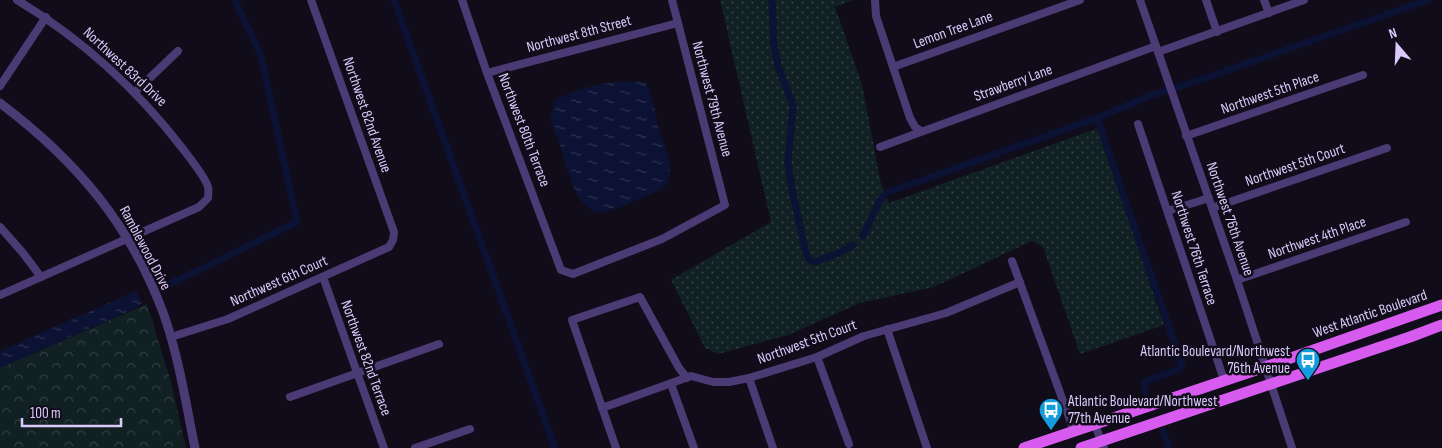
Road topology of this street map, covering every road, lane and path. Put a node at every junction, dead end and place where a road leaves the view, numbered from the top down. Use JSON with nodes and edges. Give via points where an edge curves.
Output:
{"nodes":[{"id":1,"x":17,"y":0,"type":"edge"},
{"id":2,"x":311,"y":0,"type":"edge"},
{"id":3,"x":464,"y":0,"type":"edge"},
{"id":4,"x":672,"y":0,"type":"edge"},
{"id":5,"x":875,"y":0,"type":"edge"},
{"id":6,"x":1080,"y":0,"type":"edge"},
{"id":7,"x":1140,"y":0,"type":"edge"},
{"id":8,"x":1206,"y":0,"type":"edge"},
{"id":9,"x":1264,"y":0,"type":"edge"},
{"id":10,"x":1304,"y":0,"type":"edge"},
{"id":11,"x":1268,"y":14,"type":"junction"},
{"id":12,"x":46,"y":17,"type":"junction"},
{"id":13,"x":678,"y":23,"type":"junction"},
{"id":14,"x":1217,"y":32,"type":"junction"},
{"id":15,"x":1157,"y":49,"type":"junction"},
{"id":16,"x":178,"y":51,"type":"dead end"},
{"id":17,"x":893,"y":67,"type":"junction"},
{"id":18,"x":487,"y":73,"type":"junction"},
{"id":19,"x":1363,"y":76,"type":"dead end"},
{"id":20,"x":0,"y":86,"type":"edge"},
{"id":21,"x":135,"y":92,"type":"junction"},
{"id":22,"x":0,"y":103,"type":"edge"},
{"id":23,"x":1138,"y":124,"type":"dead end"},
{"id":24,"x":921,"y":132,"type":"junction"},
{"id":25,"x":1186,"y":136,"type":"junction"},
{"id":26,"x":880,"y":147,"type":"dead end"},
{"id":27,"x":1387,"y":148,"type":"dead end"},
{"id":28,"x":1208,"y":198,"type":"junction"},
{"id":29,"x":1212,"y":208,"type":"junction"},
{"id":30,"x":1168,"y":212,"type":"junction"},
{"id":31,"x":1406,"y":222,"type":"dead end"},
{"id":32,"x":0,"y":227,"type":"edge"},
{"id":33,"x":127,"y":239,"type":"junction"},
{"id":34,"x":393,"y":240,"type":"joint"},
{"id":35,"x":1012,"y":261,"type":"dead end"},
{"id":36,"x":561,"y":270,"type":"joint"},
{"id":37,"x":322,"y":277,"type":"junction"},
{"id":38,"x":41,"y":278,"type":"junction"},
{"id":39,"x":1237,"y":280,"type":"junction"},
{"id":40,"x":1020,"y":282,"type":"junction"},
{"id":41,"x":0,"y":296,"type":"edge"},
{"id":42,"x":1442,"y":305,"type":"edge"},
{"id":43,"x":1442,"y":325,"type":"edge"},
{"id":44,"x":887,"y":330,"type":"junction"},
{"id":45,"x":171,"y":337,"type":"junction"},
{"id":46,"x":439,"y":344,"type":"dead end"},
{"id":47,"x":817,"y":356,"type":"junction"},
{"id":48,"x":1266,"y":367,"type":"junction"},
{"id":49,"x":356,"y":372,"type":"junction"},
{"id":50,"x":687,"y":378,"type":"junction"},
{"id":51,"x":749,"y":378,"type":"junction"},
{"id":52,"x":1224,"y":380,"type":"junction"},
{"id":53,"x":671,"y":384,"type":"junction"},
{"id":54,"x":1270,"y":384,"type":"junction"},
{"id":55,"x":290,"y":397,"type":"dead end"},
{"id":56,"x":602,"y":408,"type":"junction"},
{"id":57,"x":1095,"y":424,"type":"junction"},
{"id":58,"x":470,"y":429,"type":"dead end"},
{"id":59,"x":1074,"y":431,"type":"junction"},
{"id":60,"x":849,"y":444,"type":"dead end"},
{"id":61,"x":1102,"y":444,"type":"edge"},
{"id":62,"x":195,"y":448,"type":"edge"},
{"id":63,"x":384,"y":448,"type":"edge"},
{"id":64,"x":415,"y":448,"type":"edge"},
{"id":65,"x":616,"y":448,"type":"edge"},
{"id":66,"x":694,"y":448,"type":"edge"},
{"id":67,"x":773,"y":448,"type":"edge"},
{"id":68,"x":927,"y":448,"type":"edge"},
{"id":69,"x":1024,"y":448,"type":"edge"},
{"id":70,"x":1081,"y":448,"type":"edge"},
{"id":71,"x":1292,"y":448,"type":"edge"}],
"edges":[{"from":1,"to":12,"type":"street","name":"Northwest 83rd Drive"},
{"from":2,"to":34,"type":"street","name":"Northwest 82nd Avenue","via":[[394,232]]},
{"from":3,"to":18,"type":"street","name":"Northwest 80th Terrace"},
{"from":4,"to":13,"type":"street","name":"Northwest 79th Avenue"},
{"from":5,"to":17,"type":"street","via":[[876,16]]},
{"from":6,"to":17,"type":"street","name":"Lemon Tree Lane"},
{"from":7,"to":15,"type":"street","name":"Northwest 76th Avenue"},
{"from":8,"to":14,"type":"street"},
{"from":9,"to":11,"type":"street"},
{"from":10,"to":11,"type":"street"},
{"from":11,"to":14,"type":"street"},
{"from":12,"to":20,"type":"street"},
{"from":12,"to":21,"type":"street","name":"Northwest 83rd Drive"},
{"from":13,"to":18,"type":"street","name":"Northwest 8th Street"},
{"from":13,"to":36,"type":"street","name":"Northwest 79th Avenue","via":[[725,205],[662,239],[573,274]]},
{"from":14,"to":15,"type":"street"},
{"from":15,"to":24,"type":"street","name":"Strawberry Lane"},
{"from":15,"to":25,"type":"street","name":"Northwest 76th Avenue"},
{"from":16,"to":21,"type":"street"},
{"from":17,"to":24,"type":"street","via":[[910,118]]},
{"from":18,"to":36,"type":"street","name":"Northwest 80th Terrace"},
{"from":19,"to":25,"type":"street","name":"Northwest 5th Place"},
{"from":21,"to":33,"type":"street","name":"Northwest 83rd Drive","via":[[161,121],[209,187],[208,198],[200,207]]},
{"from":22,"to":33,"type":"street","name":"Ramblewood Drive","via":[[64,157],[104,203]]},
{"from":23,"to":30,"type":"street","name":"Northwest 76th Terrace"},
{"from":24,"to":26,"type":"street","name":"Strawberry Lane"},
{"from":25,"to":28,"type":"street","name":"Northwest 76th Avenue"},
{"from":27,"to":29,"type":"street","name":"Northwest 5th Court"},
{"from":28,"to":29,"type":"street","name":"Northwest 76th Avenue"},
{"from":28,"to":30,"type":"street"},
{"from":29,"to":39,"type":"street","name":"Northwest 76th Avenue"},
{"from":30,"to":52,"type":"street","name":"Northwest 76th Terrace"},
{"from":31,"to":39,"type":"street","name":"Northwest 4th Place"},
{"from":32,"to":38,"type":"street"},
{"from":33,"to":38,"type":"street"},
{"from":33,"to":45,"type":"street","name":"Ramblewood Drive","via":[[157,298]]},
{"from":34,"to":37,"type":"street","name":"Northwest 6th Court","via":[[389,247]]},
{"from":35,"to":40,"type":"street"},
{"from":37,"to":45,"type":"street","name":"Northwest 6th Court","via":[[228,319]]},
{"from":37,"to":49,"type":"street","name":"Northwest 82nd Terrace"},
{"from":38,"to":41,"type":"street"},
{"from":39,"to":48,"type":"street","name":"Northwest 76th Avenue"},
{"from":40,"to":44,"type":"street","name":"Northwest 5th Court","via":[[946,313]]},
{"from":40,"to":59,"type":"street"},
{"from":42,"to":48,"type":"main road","name":"West Atlantic Boulevard"},
{"from":43,"to":54,"type":"main road"},
{"from":44,"to":47,"type":"street","name":"Northwest 5th Court"},
{"from":44,"to":68,"type":"street"},
{"from":45,"to":62,"type":"street","name":"Ramblewood Drive"},
{"from":46,"to":49,"type":"street"},
{"from":47,"to":51,"type":"street","name":"Northwest 5th Court"},
{"from":47,"to":60,"type":"street"},
{"from":48,"to":52,"type":"main road","name":"West Atlantic Boulevard"},
{"from":48,"to":54,"type":"street","name":"Northwest 76th Avenue"},
{"from":49,"to":55,"type":"street"},
{"from":49,"to":63,"type":"street","name":"Northwest 82nd Terrace"},
{"from":50,"to":51,"type":"street","name":"Northwest 5th Court","via":[[729,382]]},
{"from":50,"to":53,"type":"street","name":"Northwest 5th Court"},
{"from":50,"to":56,"type":"street","via":[[640,297],[572,320]]},
{"from":51,"to":67,"type":"street"},
{"from":52,"to":57,"type":"main road","name":"West Atlantic Boulevard"},
{"from":53,"to":56,"type":"street","name":"Northwest 5th Court"},
{"from":53,"to":66,"type":"street"},
{"from":54,"to":61,"type":"main road"},
{"from":54,"to":71,"type":"street","name":"Northwest 76th Avenue"},
{"from":56,"to":65,"type":"street"},
{"from":57,"to":59,"type":"main road","name":"West Atlantic Boulevard"},
{"from":57,"to":61,"type":"street"},
{"from":58,"to":64,"type":"street"},
{"from":59,"to":69,"type":"main road","name":"West Atlantic Boulevard"},
{"from":61,"to":70,"type":"main road"}]}
